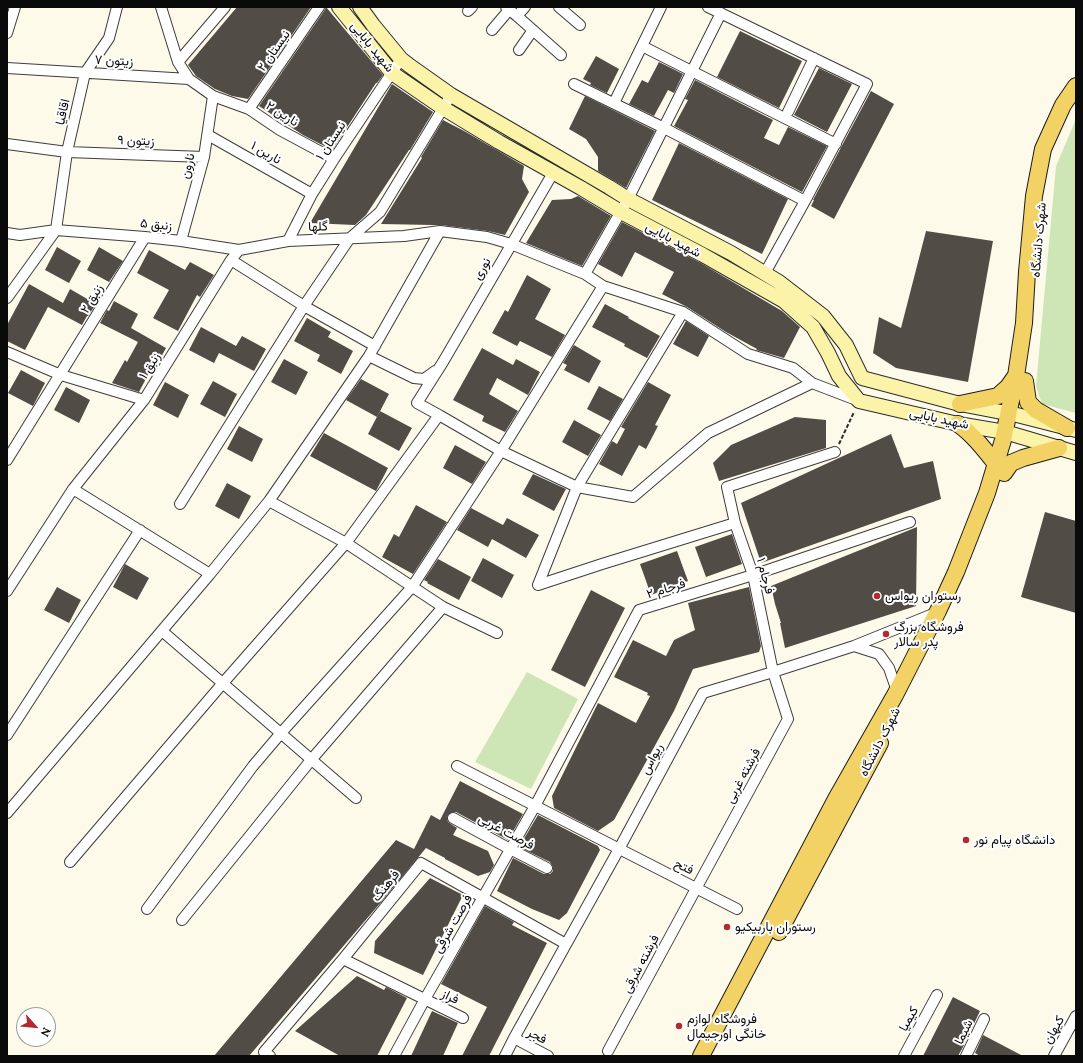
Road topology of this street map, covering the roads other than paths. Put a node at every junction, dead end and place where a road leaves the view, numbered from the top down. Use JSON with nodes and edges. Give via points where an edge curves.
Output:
{"nodes":[{"id":1,"x":15,"y":7,"type":"edge"},
{"id":2,"x":117,"y":7,"type":"edge"},
{"id":3,"x":161,"y":7,"type":"edge"},
{"id":4,"x":226,"y":7,"type":"edge"},
{"id":5,"x":319,"y":7,"type":"edge"},
{"id":6,"x":525,"y":7,"type":"edge"},
{"id":7,"x":559,"y":7,"type":"edge"},
{"id":8,"x":661,"y":7,"type":"edge"},
{"id":9,"x":708,"y":7,"type":"edge"},
{"id":10,"x":363,"y":8,"type":"edge"},
{"id":11,"x":343,"y":9,"type":"edge"},
{"id":12,"x":510,"y":11,"type":"edge"},
{"id":13,"x":721,"y":13,"type":"junction"},
{"id":14,"x":353,"y":24,"type":"junction"},
{"id":15,"x":580,"y":25,"type":"dead end"},
{"id":16,"x":492,"y":30,"type":"dead end"},
{"id":17,"x":533,"y":30,"type":"junction"},
{"id":18,"x":7,"y":31,"type":"edge"},
{"id":19,"x":642,"y":46,"type":"junction"},
{"id":20,"x":519,"y":50,"type":"dead end"},
{"id":21,"x":561,"y":55,"type":"dead end"},
{"id":22,"x":814,"y":58,"type":"junction"},
{"id":23,"x":401,"y":59,"type":"junction"},
{"id":24,"x":178,"y":62,"type":"junction"},
{"id":25,"x":7,"y":68,"type":"edge"},
{"id":26,"x":692,"y":71,"type":"junction"},
{"id":27,"x":86,"y":73,"type":"junction"},
{"id":28,"x":392,"y":73,"type":"junction"},
{"id":29,"x":189,"y":79,"type":"junction"},
{"id":30,"x":574,"y":84,"type":"dead end"},
{"id":31,"x":1076,"y":86,"type":"edge"},
{"id":32,"x":451,"y":95,"type":"junction"},
{"id":33,"x":213,"y":96,"type":"junction"},
{"id":34,"x":614,"y":103,"type":"junction"},
{"id":35,"x":1076,"y":105,"type":"edge"},
{"id":36,"x":443,"y":108,"type":"junction"},
{"id":37,"x":249,"y":109,"type":"junction"},
{"id":38,"x":788,"y":112,"type":"dead end"},
{"id":39,"x":664,"y":128,"type":"junction"},
{"id":40,"x":208,"y":135,"type":"junction"},
{"id":41,"x":7,"y":144,"type":"edge"},
{"id":42,"x":836,"y":144,"type":"junction"},
{"id":43,"x":67,"y":152,"type":"junction"},
{"id":44,"x":204,"y":157,"type":"junction"},
{"id":45,"x":334,"y":160,"type":"junction"},
{"id":46,"x":553,"y":173,"type":"junction"},
{"id":47,"x":312,"y":194,"type":"junction"},
{"id":48,"x":628,"y":199,"type":"junction"},
{"id":49,"x":806,"y":201,"type":"junction"},
{"id":50,"x":621,"y":212,"type":"junction"},
{"id":51,"x":56,"y":230,"type":"junction"},
{"id":52,"x":440,"y":231,"type":"junction"},
{"id":53,"x":7,"y":233,"type":"edge"},
{"id":54,"x":145,"y":237,"type":"junction"},
{"id":55,"x":350,"y":238,"type":"junction"},
{"id":56,"x":181,"y":241,"type":"junction"},
{"id":57,"x":288,"y":241,"type":"junction"},
{"id":58,"x":511,"y":244,"type":"junction"},
{"id":59,"x":239,"y":250,"type":"junction"},
{"id":60,"x":232,"y":260,"type":"junction"},
{"id":61,"x":765,"y":273,"type":"junction"},
{"id":62,"x":585,"y":274,"type":"junction"},
{"id":63,"x":603,"y":286,"type":"junction"},
{"id":64,"x":7,"y":298,"type":"edge"},
{"id":65,"x":304,"y":306,"type":"junction"},
{"id":66,"x":683,"y":312,"type":"junction"},
{"id":67,"x":375,"y":346,"type":"junction"},
{"id":68,"x":7,"y":352,"type":"edge"},
{"id":69,"x":369,"y":356,"type":"junction"},
{"id":70,"x":439,"y":368,"type":"junction"},
{"id":71,"x":60,"y":375,"type":"junction"},
{"id":72,"x":1020,"y":379,"type":"junction"},
{"id":73,"x":812,"y":384,"type":"junction"},
{"id":74,"x":144,"y":400,"type":"junction"},
{"id":75,"x":859,"y":402,"type":"junction"},
{"id":76,"x":960,"y":404,"type":"junction"},
{"id":77,"x":1013,"y":414,"type":"junction"},
{"id":78,"x":439,"y":415,"type":"junction"},
{"id":79,"x":958,"y":424,"type":"junction"},
{"id":80,"x":1072,"y":429,"type":"edge"},
{"id":81,"x":1009,"y":434,"type":"junction"},
{"id":82,"x":1059,"y":448,"type":"junction"},
{"id":83,"x":501,"y":451,"type":"junction"},
{"id":84,"x":835,"y":452,"type":"road end"},
{"id":85,"x":1076,"y":453,"type":"edge"},
{"id":86,"x":7,"y":460,"type":"edge"},
{"id":87,"x":1000,"y":469,"type":"junction"},
{"id":88,"x":577,"y":486,"type":"junction"},
{"id":89,"x":73,"y":490,"type":"junction"},
{"id":90,"x":269,"y":501,"type":"junction"},
{"id":91,"x":180,"y":504,"type":"dead end"},
{"id":92,"x":910,"y":522,"type":"dead end"},
{"id":93,"x":735,"y":523,"type":"junction"},
{"id":94,"x":140,"y":530,"type":"junction"},
{"id":95,"x":346,"y":543,"type":"junction"},
{"id":96,"x":210,"y":574,"type":"junction"},
{"id":97,"x":753,"y":575,"type":"junction"},
{"id":98,"x":412,"y":587,"type":"junction"},
{"id":99,"x":7,"y":591,"type":"edge"},
{"id":100,"x":443,"y":607,"type":"junction"},
{"id":101,"x":938,"y":612,"type":"junction"},
{"id":102,"x":162,"y":631,"type":"junction"},
{"id":103,"x":497,"y":633,"type":"dead end"},
{"id":104,"x":854,"y":646,"type":"junction"},
{"id":105,"x":773,"y":672,"type":"junction"},
{"id":106,"x":222,"y":683,"type":"junction"},
{"id":107,"x":897,"y":691,"type":"junction"},
{"id":108,"x":281,"y":733,"type":"junction"},
{"id":109,"x":7,"y":735,"type":"edge"},
{"id":110,"x":311,"y":760,"type":"junction"},
{"id":111,"x":457,"y":766,"type":"dead end"},
{"id":112,"x":356,"y":798,"type":"dead end"},
{"id":113,"x":535,"y":806,"type":"junction"},
{"id":114,"x":7,"y":813,"type":"edge"},
{"id":115,"x":453,"y":818,"type":"dead end"},
{"id":116,"x":510,"y":849,"type":"junction"},
{"id":117,"x":619,"y":849,"type":"junction"},
{"id":118,"x":70,"y":862,"type":"dead end"},
{"id":119,"x":547,"y":868,"type":"dead end"},
{"id":120,"x":697,"y":889,"type":"junction"},
{"id":121,"x":483,"y":897,"type":"junction"},
{"id":122,"x":147,"y":909,"type":"dead end"},
{"id":123,"x":737,"y":909,"type":"dead end"},
{"id":124,"x":182,"y":920,"type":"dead end"},
{"id":125,"x":566,"y":944,"type":"junction"},
{"id":126,"x":343,"y":959,"type":"junction"},
{"id":127,"x":937,"y":995,"type":"dead end"},
{"id":128,"x":425,"y":999,"type":"junction"},
{"id":129,"x":1076,"y":1016,"type":"edge"},
{"id":130,"x":464,"y":1018,"type":"dead end"},
{"id":131,"x":984,"y":1019,"type":"dead end"},
{"id":132,"x":514,"y":1038,"type":"junction"},
{"id":133,"x":608,"y":1051,"type":"dead end"},
{"id":134,"x":267,"y":1054,"type":"edge"},
{"id":135,"x":394,"y":1056,"type":"edge"},
{"id":136,"x":506,"y":1056,"type":"edge"},
{"id":137,"x":548,"y":1056,"type":"edge"},
{"id":138,"x":701,"y":1056,"type":"edge"},
{"id":139,"x":712,"y":1056,"type":"edge"},
{"id":140,"x":904,"y":1056,"type":"edge"},
{"id":141,"x":966,"y":1056,"type":"edge"},
{"id":142,"x":1054,"y":1056,"type":"edge"}],
"edges":[{"from":1,"to":18,"type":"street"},
{"from":2,"to":27,"type":"street","name":"اقاقیا","via":[[109,38]]},
{"from":3,"to":24,"type":"street"},
{"from":4,"to":24,"type":"street"},
{"from":5,"to":37,"type":"street","name":"نیستان ۲"},
{"from":6,"to":12,"type":"street"},
{"from":7,"to":15,"type":"street"},
{"from":8,"to":19,"type":"street"},
{"from":9,"to":13,"type":"street"},
{"from":10,"to":14,"type":"street"},
{"from":10,"to":23,"type":"main road","name":"شهید بابایی"},
{"from":11,"to":14,"type":"main road","name":"شهید بابایی"},
{"from":12,"to":16,"type":"street"},
{"from":12,"to":17,"type":"street"},
{"from":13,"to":22,"type":"street"},
{"from":13,"to":26,"type":"street"},
{"from":14,"to":28,"type":"main road","name":"شهید بابایی"},
{"from":17,"to":20,"type":"street"},
{"from":17,"to":21,"type":"street"},
{"from":19,"to":26,"type":"street"},
{"from":19,"to":34,"type":"street"},
{"from":22,"to":38,"type":"street"},
{"from":22,"to":42,"type":"street","via":[[868,84]]},
{"from":23,"to":28,"type":"street","name":"نیستان ۱"},
{"from":23,"to":32,"type":"main road","name":"شهید بابایی"},
{"from":24,"to":29,"type":"street"},
{"from":25,"to":27,"type":"street","name":"زیتون ۷"},
{"from":26,"to":39,"type":"street"},
{"from":26,"to":42,"type":"street"},
{"from":27,"to":29,"type":"street","name":"زیتون ۷"},
{"from":27,"to":43,"type":"street","name":"اقاقیا"},
{"from":28,"to":36,"type":"main road","name":"شهید بابایی"},
{"from":28,"to":45,"type":"street","name":"نیستان ۱"},
{"from":29,"to":33,"type":"street"},
{"from":30,"to":34,"type":"street"},
{"from":31,"to":72,"type":"main road","via":[[1063,105],[1043,149],[1034,196]]},
{"from":32,"to":36,"type":"street"},
{"from":32,"to":48,"type":"main road","name":"شهید بابایی"},
{"from":33,"to":37,"type":"street","name":"نارین ۲"},
{"from":33,"to":40,"type":"street","name":"نارون"},
{"from":34,"to":39,"type":"street"},
{"from":35,"to":72,"type":"main road","name":"شهرک دانشگاه","via":[[1060,134],[1044,182]]},
{"from":36,"to":46,"type":"main road","name":"شهید بابایی"},
{"from":36,"to":55,"type":"street","via":[[380,212]]},
{"from":37,"to":45,"type":"street","name":"نارین ۲","via":[[280,130]]},
{"from":39,"to":48,"type":"street"},
{"from":39,"to":49,"type":"street"},
{"from":40,"to":44,"type":"street","name":"نارون"},
{"from":40,"to":47,"type":"street","name":"نارین ۱"},
{"from":41,"to":43,"type":"street"},
{"from":42,"to":49,"type":"street"},
{"from":43,"to":44,"type":"street","name":"زیتون ۹"},
{"from":43,"to":51,"type":"street","name":"اقاقیا"},
{"from":44,"to":56,"type":"street","name":"نارون"},
{"from":45,"to":47,"type":"street","name":"نیستان ۱"},
{"from":46,"to":50,"type":"main road","name":"شهید بابایی"},
{"from":46,"to":58,"type":"street","name":"نوری"},
{"from":47,"to":57,"type":"street","name":"نیستان ۱"},
{"from":48,"to":50,"type":"street"},
{"from":48,"to":61,"type":"main road","name":"شهید بابایی"},
{"from":49,"to":61,"type":"street"},
{"from":50,"to":62,"type":"street"},
{"from":50,"to":75,"type":"main road","name":"شهید بابایی","via":[[784,301],[813,327],[839,376]]},
{"from":51,"to":53,"type":"street","name":"زنبق ۵","via":[[20,235]]},
{"from":51,"to":54,"type":"street","name":"زنبق ۵"},
{"from":51,"to":64,"type":"street"},
{"from":52,"to":55,"type":"street","name":"گلها","via":[[404,236]]},
{"from":52,"to":58,"type":"street","name":"گلها","via":[[486,237]]},
{"from":52,"to":67,"type":"street"},
{"from":54,"to":56,"type":"street","name":"زنبق ۵"},
{"from":54,"to":71,"type":"street","name":"زنبق ۲"},
{"from":55,"to":57,"type":"street","name":"گلها"},
{"from":55,"to":65,"type":"street"},
{"from":56,"to":59,"type":"street","name":"زنبق ۵"},
{"from":57,"to":59,"type":"street","name":"زنبق ۵"},
{"from":58,"to":62,"type":"street","name":"گلها"},
{"from":58,"to":70,"type":"street","name":"نوری"},
{"from":59,"to":60,"type":"street","name":"زنبق ۱"},
{"from":60,"to":65,"type":"street"},
{"from":60,"to":74,"type":"street","name":"زنبق ۱"},
{"from":61,"to":76,"type":"main road","name":"شهید بابایی","via":[[823,316],[846,345],[862,378]]},
{"from":62,"to":63,"type":"street","name":"گلها"},
{"from":63,"to":66,"type":"street","name":"گلها"},
{"from":63,"to":83,"type":"street"},
{"from":65,"to":67,"type":"street"},
{"from":65,"to":91,"type":"street"},
{"from":66,"to":73,"type":"street","name":"گلها","via":[[748,354],[793,368]]},
{"from":66,"to":88,"type":"street"},
{"from":67,"to":69,"type":"street"},
{"from":68,"to":71,"type":"street"},
{"from":69,"to":70,"type":"street","via":[[414,378],[424,379]]},
{"from":69,"to":90,"type":"street"},
{"from":70,"to":78,"type":"street","name":"نوری","via":[[417,404]]},
{"from":71,"to":74,"type":"street"},
{"from":71,"to":86,"type":"street","name":"زنبق ۲"},
{"from":72,"to":76,"type":"main road","via":[[998,396]]},
{"from":72,"to":77,"type":"main road"},
{"from":72,"to":80,"type":"main road","via":[[1028,402],[1036,410]]},
{"from":73,"to":75,"type":"street","name":"گلها"},
{"from":73,"to":88,"type":"street","via":[[708,433],[634,497]]},
{"from":74,"to":89,"type":"street","name":"زنبق ۱"},
{"from":75,"to":79,"type":"main road","name":"شهید بابایی"},
{"from":76,"to":77,"type":"main road","name":"شهید بابایی"},
{"from":77,"to":80,"type":"main road","name":"شهید بابایی"},
{"from":77,"to":81,"type":"main road"},
{"from":78,"to":83,"type":"street"},
{"from":78,"to":95,"type":"street"},
{"from":79,"to":81,"type":"main road","name":"شهید بابایی"},
{"from":79,"to":87,"type":"main road","via":[[974,437]]},
{"from":81,"to":82,"type":"main road","name":"شهید بابایی"},
{"from":81,"to":87,"type":"main road"},
{"from":82,"to":85,"type":"main road","name":"شهید بابایی"},
{"from":82,"to":87,"type":"main road","via":[[1023,458]]},
{"from":83,"to":88,"type":"street"},
{"from":83,"to":98,"type":"street"},
{"from":84,"to":93,"type":"street","name":"فرجام ۱","via":[[727,487]]},
{"from":87,"to":101,"type":"main road","via":[[987,493]]},
{"from":87,"to":139,"type":"main road","name":"شهرک دانشگاه","via":[[986,525],[969,568],[883,737]]},
{"from":88,"to":93,"type":"street","via":[[538,585]]},
{"from":89,"to":94,"type":"street"},
{"from":89,"to":99,"type":"street","name":"زنبق ۱"},
{"from":90,"to":95,"type":"street"},
{"from":90,"to":96,"type":"street"},
{"from":92,"to":97,"type":"street","name":"فرجام ۲"},
{"from":93,"to":97,"type":"street","name":"فرجام ۱"},
{"from":94,"to":96,"type":"street"},
{"from":94,"to":109,"type":"street"},
{"from":95,"to":98,"type":"street"},
{"from":95,"to":106,"type":"street"},
{"from":96,"to":102,"type":"street"},
{"from":97,"to":105,"type":"street","name":"فرجام ۱"},
{"from":97,"to":113,"type":"street","name":"فرجام ۲","via":[[639,610]]},
{"from":98,"to":100,"type":"street"},
{"from":98,"to":108,"type":"street"},
{"from":100,"to":103,"type":"street"},
{"from":100,"to":110,"type":"street"},
{"from":101,"to":104,"type":"street","name":"ریواس"},
{"from":101,"to":107,"type":"main road"},
{"from":102,"to":106,"type":"street"},
{"from":102,"to":114,"type":"street"},
{"from":104,"to":105,"type":"street","name":"ریواس"},
{"from":104,"to":107,"type":"street","via":[[879,654],[889,668]]},
{"from":105,"to":117,"type":"street","name":"ریواس","via":[[703,693]]},
{"from":105,"to":120,"type":"street","name":"فرشته غربی","via":[[788,718]]},
{"from":106,"to":108,"type":"street"},
{"from":106,"to":118,"type":"street"},
{"from":107,"to":138,"type":"main road","via":[[836,799]]},
{"from":108,"to":110,"type":"street"},
{"from":108,"to":122,"type":"street","via":[[253,766]]},
{"from":110,"to":112,"type":"street"},
{"from":110,"to":124,"type":"street"},
{"from":111,"to":113,"type":"street"},
{"from":113,"to":116,"type":"street","name":"فرصت شرقی"},
{"from":113,"to":117,"type":"street","name":"فتح"},
{"from":115,"to":116,"type":"street","name":"فرصت غربی"},
{"from":116,"to":119,"type":"street","name":"فرصت غربی"},
{"from":116,"to":121,"type":"street","name":"فرصت شرقی"},
{"from":117,"to":120,"type":"street","name":"فتح"},
{"from":117,"to":125,"type":"street","name":"ریواس"},
{"from":120,"to":123,"type":"street","name":"فتح"},
{"from":120,"to":133,"type":"street","name":"فرشته شرقی"},
{"from":121,"to":125,"type":"street","name":"فرهنگ"},
{"from":121,"to":126,"type":"street","name":"فرهنگ","via":[[422,863]]},
{"from":121,"to":128,"type":"street","name":"فرصت شرقی"},
{"from":125,"to":132,"type":"street","name":"ریواس"},
{"from":126,"to":128,"type":"street","name":"فراز"},
{"from":126,"to":134,"type":"street","name":"فرهنگ"},
{"from":127,"to":140,"type":"street","name":"کیمیا"},
{"from":128,"to":130,"type":"street","name":"فراز"},
{"from":128,"to":135,"type":"street","name":"فرصت شرقی"},
{"from":129,"to":142,"type":"street","name":"کیهان"},
{"from":131,"to":141,"type":"street","name":"شیما"},
{"from":132,"to":136,"type":"street","name":"ریواس"},
{"from":132,"to":137,"type":"street","name":"فجر"}]}
